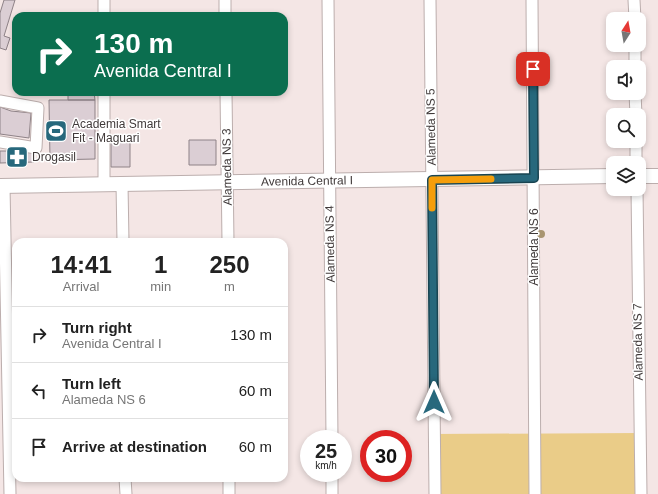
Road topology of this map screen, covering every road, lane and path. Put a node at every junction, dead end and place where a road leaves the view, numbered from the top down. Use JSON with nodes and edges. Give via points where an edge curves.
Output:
{"nodes":[{"id":1,"x":104,"y":0,"type":"edge"},
{"id":2,"x":224,"y":0,"type":"edge"},
{"id":3,"x":328,"y":0,"type":"edge"},
{"id":4,"x":430,"y":0,"type":"edge"},
{"id":5,"x":532,"y":0,"type":"edge"},
{"id":6,"x":634,"y":0,"type":"edge"},
{"id":7,"x":104,"y":12,"type":"edge"},
{"id":8,"x":225,"y":12,"type":"edge"},
{"id":9,"x":635,"y":12,"type":"edge"},
{"id":10,"x":104,"y":96,"type":"edge"},
{"id":11,"x":226,"y":96,"type":"edge"},
{"id":12,"x":0,"y":101,"type":"edge"},
{"id":13,"x":0,"y":142,"type":"edge"},
{"id":14,"x":606,"y":176,"type":"edge"},
{"id":15,"x":646,"y":176,"type":"edge"},
{"id":16,"x":658,"y":176,"type":"edge"},
{"id":17,"x":534,"y":178,"type":"junction"},
{"id":18,"x":432,"y":180,"type":"junction"},
{"id":19,"x":329,"y":182,"type":"junction"},
{"id":20,"x":227,"y":183,"type":"junction"},
{"id":21,"x":104,"y":184,"type":"junction"},
{"id":22,"x":122,"y":184,"type":"junction"},
{"id":23,"x":2,"y":186,"type":"edge"},
{"id":24,"x":636,"y":196,"type":"edge"},
{"id":25,"x":123,"y":238,"type":"edge"},
{"id":26,"x":228,"y":238,"type":"edge"},
{"id":27,"x":332,"y":430,"type":"edge"},
{"id":28,"x":125,"y":482,"type":"edge"},
{"id":29,"x":229,"y":482,"type":"edge"},
{"id":30,"x":332,"y":482,"type":"edge"},
{"id":31,"x":10,"y":494,"type":"edge"},
{"id":32,"x":126,"y":494,"type":"edge"},
{"id":33,"x":230,"y":494,"type":"edge"},
{"id":34,"x":332,"y":494,"type":"edge"},
{"id":35,"x":435,"y":494,"type":"edge"},
{"id":36,"x":535,"y":494,"type":"edge"},
{"id":37,"x":641,"y":494,"type":"edge"}],
"edges":[{"from":1,"to":7,"type":"street"},
{"from":2,"to":8,"type":"street"},
{"from":3,"to":19,"type":"street","name":"Alameda NS 4"},
{"from":4,"to":18,"type":"street","name":"Alameda NS 5"},
{"from":5,"to":17,"type":"street","name":"Alameda NS 6"},
{"from":6,"to":9,"type":"street"},
{"from":10,"to":21,"type":"street"},
{"from":11,"to":20,"type":"street","name":"Alameda NS 3"},
{"from":12,"to":13,"type":"street","via":[[38,108],[36,148]]},
{"from":14,"to":17,"type":"main road","name":"Avenida Central I"},
{"from":15,"to":16,"type":"main road"},
{"from":17,"to":18,"type":"main road","name":"Avenida Central I"},
{"from":17,"to":36,"type":"street","name":"Alameda NS 6"},
{"from":18,"to":19,"type":"main road","name":"Avenida Central I"},
{"from":18,"to":35,"type":"street","name":"Alameda NS 5"},
{"from":19,"to":20,"type":"main road","name":"Avenida Central I"},
{"from":19,"to":27,"type":"street","name":"Alameda NS 4"},
{"from":20,"to":22,"type":"main road","name":"Avenida Central I"},
{"from":20,"to":26,"type":"street","name":"Alameda NS 3"},
{"from":21,"to":22,"type":"main road","name":"Avenida Central I"},
{"from":21,"to":23,"type":"main road","name":"Avenida Central I"},
{"from":22,"to":25,"type":"street"},
{"from":23,"to":31,"type":"street"},
{"from":24,"to":37,"type":"street","name":"Alameda NS 7"},
{"from":28,"to":32,"type":"street"},
{"from":29,"to":33,"type":"street"},
{"from":30,"to":34,"type":"street"}]}
